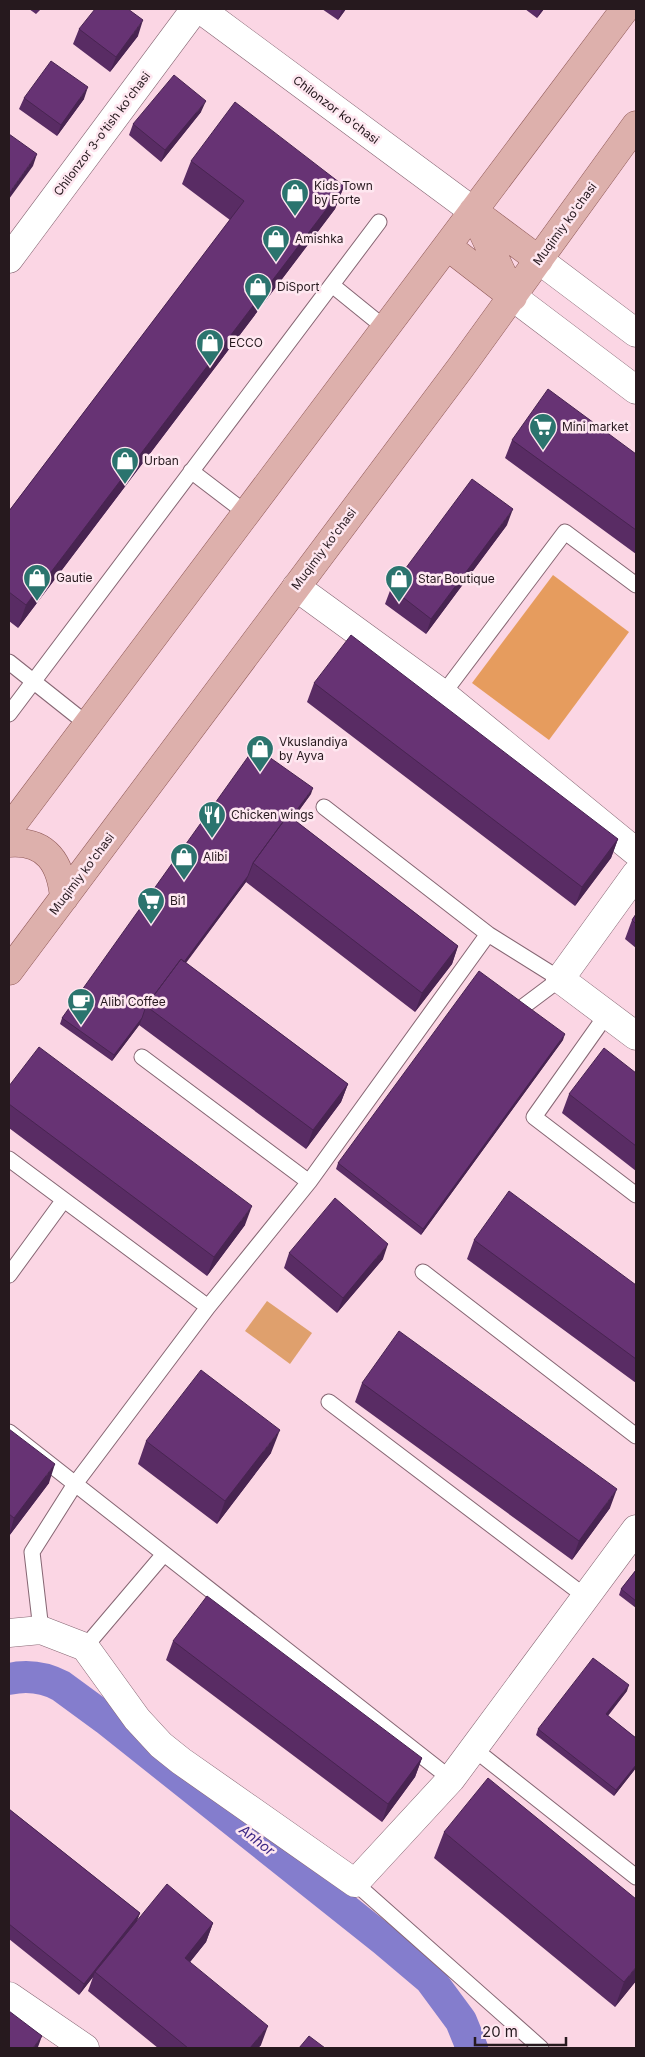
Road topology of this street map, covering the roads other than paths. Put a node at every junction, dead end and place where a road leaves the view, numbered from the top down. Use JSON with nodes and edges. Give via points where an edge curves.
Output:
{"nodes":[{"id":1,"x":195,"y":9,"type":"edge"},
{"id":2,"x":200,"y":9,"type":"edge"},
{"id":3,"x":625,"y":9,"type":"edge"},
{"id":4,"x":636,"y":125,"type":"edge"},
{"id":5,"x":473,"y":211,"type":"junction"},
{"id":6,"x":379,"y":222,"type":"dead end"},
{"id":7,"x":447,"y":246,"type":"junction"},
{"id":8,"x":493,"y":253,"type":"junction"},
{"id":9,"x":9,"y":259,"type":"edge"},
{"id":10,"x":539,"y":260,"type":"junction"},
{"id":11,"x":332,"y":285,"type":"junction"},
{"id":12,"x":512,"y":297,"type":"junction"},
{"id":13,"x":385,"y":328,"type":"junction"},
{"id":14,"x":636,"y":333,"type":"edge"},
{"id":15,"x":636,"y":390,"type":"edge"},
{"id":16,"x":191,"y":471,"type":"junction"},
{"id":17,"x":246,"y":513,"type":"junction"},
{"id":18,"x":296,"y":586,"type":"junction"},
{"id":19,"x":636,"y":586,"type":"edge"},
{"id":20,"x":9,"y":662,"type":"edge"},
{"id":21,"x":33,"y":680,"type":"junction"},
{"id":22,"x":444,"y":694,"type":"junction"},
{"id":23,"x":9,"y":714,"type":"edge"},
{"id":24,"x":88,"y":724,"type":"junction"},
{"id":25,"x":324,"y":807,"type":"dead end"},
{"id":26,"x":9,"y":829,"type":"edge"},
{"id":27,"x":9,"y":843,"type":"edge"},
{"id":28,"x":636,"y":852,"type":"edge"},
{"id":29,"x":636,"y":874,"type":"edge"},
{"id":30,"x":64,"y":898,"type":"junction"},
{"id":31,"x":488,"y":934,"type":"junction"},
{"id":32,"x":9,"y":971,"type":"edge"},
{"id":33,"x":560,"y":979,"type":"junction"},
{"id":34,"x":607,"y":1014,"type":"junction"},
{"id":35,"x":503,"y":1032,"type":"edge"},
{"id":36,"x":636,"y":1036,"type":"edge"},
{"id":37,"x":142,"y":1057,"type":"dead end"},
{"id":38,"x":9,"y":1159,"type":"edge"},
{"id":39,"x":309,"y":1182,"type":"junction"},
{"id":40,"x":636,"y":1195,"type":"edge"},
{"id":41,"x":63,"y":1201,"type":"junction"},
{"id":42,"x":423,"y":1272,"type":"dead end"},
{"id":43,"x":9,"y":1275,"type":"edge"},
{"id":44,"x":208,"y":1308,"type":"junction"},
{"id":45,"x":329,"y":1402,"type":"dead end"},
{"id":46,"x":9,"y":1432,"type":"edge"},
{"id":47,"x":636,"y":1436,"type":"edge"},
{"id":48,"x":75,"y":1484,"type":"junction"},
{"id":49,"x":636,"y":1529,"type":"edge"},
{"id":50,"x":164,"y":1554,"type":"junction"},
{"id":51,"x":586,"y":1598,"type":"junction"},
{"id":52,"x":41,"y":1630,"type":"junction"},
{"id":53,"x":9,"y":1633,"type":"edge"},
{"id":54,"x":85,"y":1647,"type":"junction"},
{"id":55,"x":474,"y":1749,"type":"junction"},
{"id":56,"x":451,"y":1780,"type":"junction"},
{"id":57,"x":636,"y":1877,"type":"edge"},
{"id":58,"x":355,"y":1883,"type":"junction"},
{"id":59,"x":9,"y":1996,"type":"edge"},
{"id":60,"x":85,"y":2048,"type":"edge"},
{"id":61,"x":541,"y":2048,"type":"edge"}],
"edges":[{"from":1,"to":9,"type":"street","name":"Chilonzor 3-o'tish ko'chasi"},
{"from":2,"to":5,"type":"street","name":"Chilonzor ko'chasi"},
{"from":3,"to":5,"type":"main road"},
{"from":4,"to":10,"type":"main road","name":"Muqimiy ko'chasi"},
{"from":5,"to":7,"type":"main road"},
{"from":5,"to":8,"type":"main road"},
{"from":5,"to":10,"type":"main road"},
{"from":6,"to":11,"type":"lane"},
{"from":7,"to":8,"type":"main road"},
{"from":7,"to":12,"type":"main road"},
{"from":7,"to":13,"type":"main road"},
{"from":8,"to":10,"type":"main road"},
{"from":8,"to":12,"type":"main road"},
{"from":10,"to":12,"type":"main road","name":"Muqimiy ko'chasi"},
{"from":10,"to":14,"type":"street"},
{"from":11,"to":13,"type":"lane"},
{"from":11,"to":16,"type":"lane"},
{"from":12,"to":15,"type":"street"},
{"from":12,"to":18,"type":"main road","name":"Muqimiy ko'chasi"},
{"from":13,"to":17,"type":"main road"},
{"from":16,"to":17,"type":"lane"},
{"from":16,"to":21,"type":"lane"},
{"from":17,"to":24,"type":"main road"},
{"from":18,"to":22,"type":"street"},
{"from":18,"to":30,"type":"main road","name":"Muqimiy ko'chasi"},
{"from":19,"to":22,"type":"lane","via":[[565,532]]},
{"from":20,"to":21,"type":"lane"},
{"from":21,"to":23,"type":"lane"},
{"from":21,"to":24,"type":"lane"},
{"from":22,"to":28,"type":"street"},
{"from":24,"to":26,"type":"main road"},
{"from":25,"to":31,"type":"lane"},
{"from":27,"to":30,"type":"main road","via":[[23,842],[35,846],[54,860],[60,872]]},
{"from":29,"to":33,"type":"street"},
{"from":30,"to":32,"type":"main road","name":"Muqimiy ko'chasi"},
{"from":31,"to":33,"type":"lane"},
{"from":31,"to":39,"type":"lane"},
{"from":33,"to":34,"type":"street"},
{"from":33,"to":35,"type":"lane","via":[[520,1009]]},
{"from":34,"to":36,"type":"street"},
{"from":34,"to":40,"type":"lane","via":[[534,1117]]},
{"from":37,"to":39,"type":"lane"},
{"from":38,"to":41,"type":"lane"},
{"from":39,"to":44,"type":"lane"},
{"from":41,"to":43,"type":"lane"},
{"from":41,"to":44,"type":"lane"},
{"from":42,"to":47,"type":"lane"},
{"from":44,"to":48,"type":"lane"},
{"from":45,"to":51,"type":"lane"},
{"from":46,"to":48,"type":"lane"},
{"from":48,"to":50,"type":"lane"},
{"from":48,"to":52,"type":"lane","via":[[32,1552]]},
{"from":49,"to":51,"type":"street"},
{"from":50,"to":54,"type":"lane"},
{"from":50,"to":56,"type":"lane"},
{"from":51,"to":55,"type":"street"},
{"from":52,"to":53,"type":"street"},
{"from":52,"to":54,"type":"street"},
{"from":54,"to":58,"type":"street","via":[[137,1719],[161,1745]]},
{"from":55,"to":56,"type":"street"},
{"from":55,"to":57,"type":"lane"},
{"from":56,"to":58,"type":"street"},
{"from":58,"to":61,"type":"lane"},
{"from":59,"to":60,"type":"street"}]}
